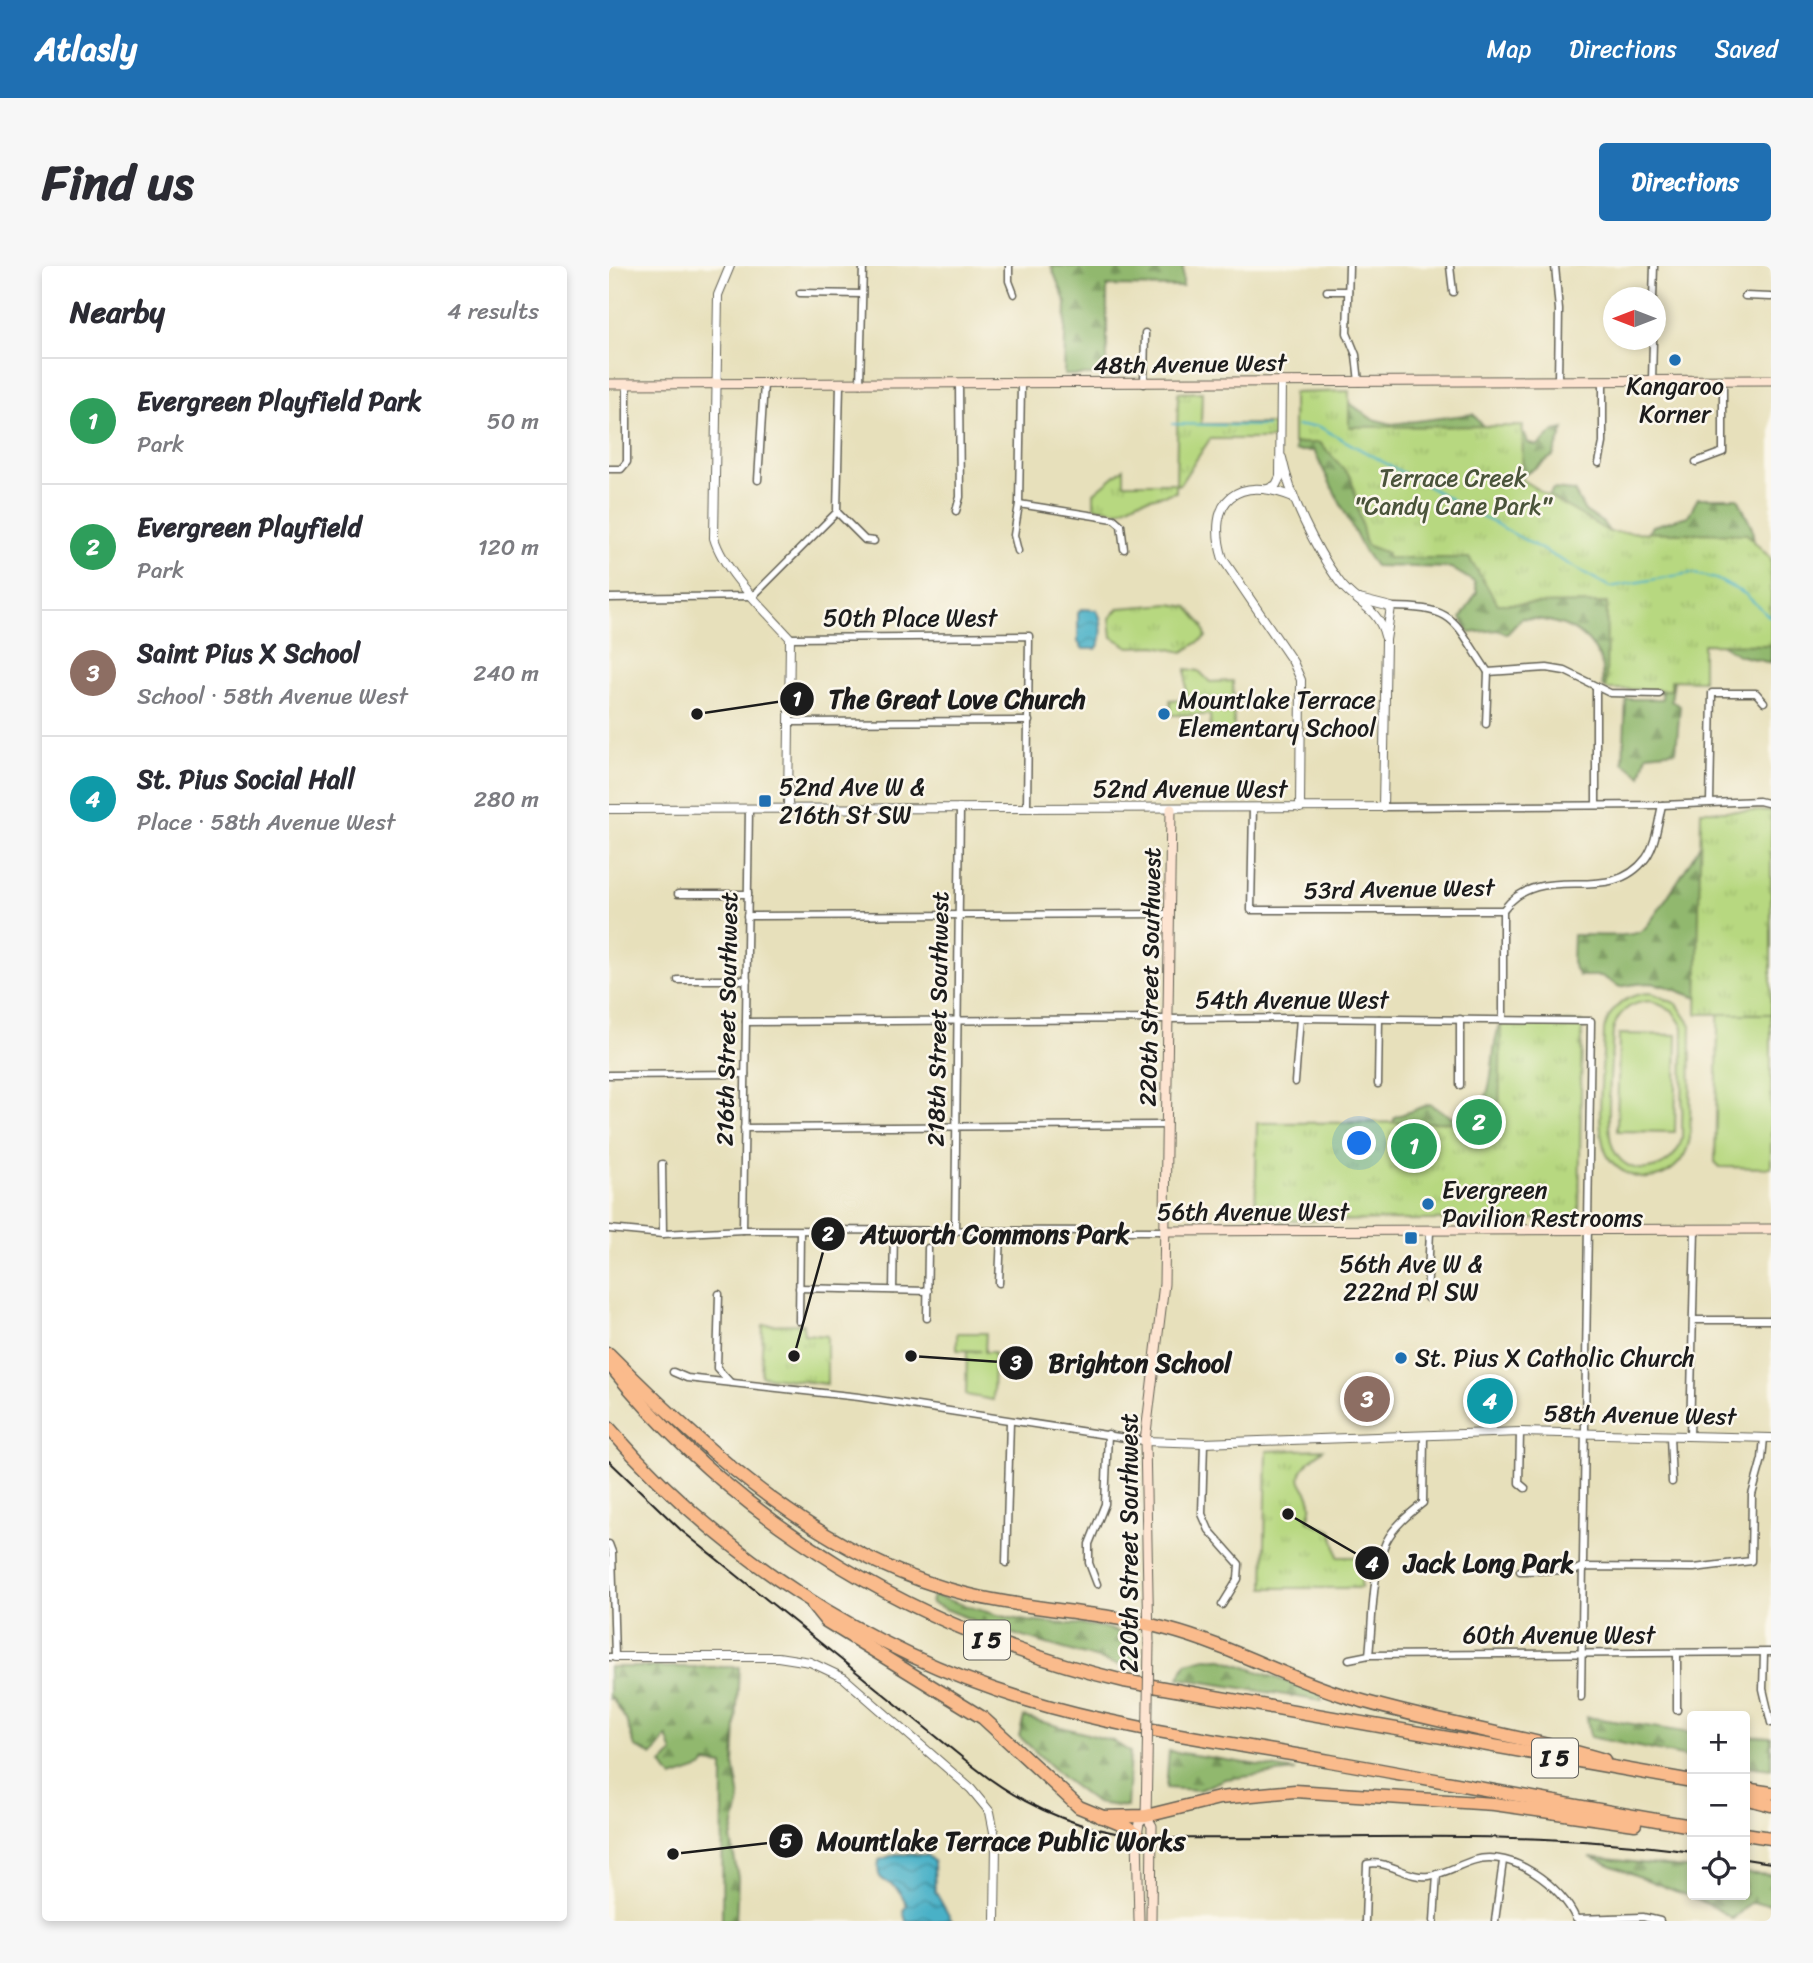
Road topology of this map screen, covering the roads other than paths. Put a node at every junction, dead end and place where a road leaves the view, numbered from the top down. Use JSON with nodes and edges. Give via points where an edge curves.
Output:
{"nodes":[{"id":1,"x":730,"y":266,"type":"edge"},
{"id":2,"x":863,"y":266,"type":"edge"},
{"id":3,"x":1009,"y":266,"type":"edge"},
{"id":4,"x":1349,"y":266,"type":"edge"},
{"id":5,"x":1450,"y":266,"type":"edge"},
{"id":6,"x":1555,"y":266,"type":"edge"},
{"id":7,"x":1654,"y":266,"type":"edge"},
{"id":8,"x":1653,"y":287,"type":"edge"},
{"id":9,"x":1327,"y":291,"type":"dead end"},
{"id":10,"x":1348,"y":291,"type":"junction"},
{"id":11,"x":1453,"y":292,"type":"dead end"},
{"id":12,"x":800,"y":293,"type":"dead end"},
{"id":13,"x":862,"y":294,"type":"junction"},
{"id":14,"x":1014,"y":294,"type":"dead end"},
{"id":15,"x":1745,"y":296,"type":"dead end"},
{"id":16,"x":1771,"y":297,"type":"edge"},
{"id":17,"x":1145,"y":334,"type":"dead end"},
{"id":18,"x":1653,"y":350,"type":"edge"},
{"id":19,"x":1558,"y":380,"type":"junction"},
{"id":20,"x":1771,"y":380,"type":"edge"},
{"id":21,"x":1281,"y":381,"type":"junction"},
{"id":22,"x":1603,"y":381,"type":"junction"},
{"id":23,"x":1652,"y":381,"type":"junction"},
{"id":24,"x":1723,"y":381,"type":"junction"},
{"id":25,"x":1359,"y":382,"type":"junction"},
{"id":26,"x":609,"y":384,"type":"edge"},
{"id":27,"x":627,"y":384,"type":"junction"},
{"id":28,"x":764,"y":384,"type":"junction"},
{"id":29,"x":840,"y":384,"type":"junction"},
{"id":30,"x":860,"y":384,"type":"junction"},
{"id":31,"x":1145,"y":384,"type":"junction"},
{"id":32,"x":717,"y":385,"type":"junction"},
{"id":33,"x":959,"y":385,"type":"junction"},
{"id":34,"x":1021,"y":385,"type":"junction"},
{"id":35,"x":1282,"y":458,"type":"junction"},
{"id":36,"x":1696,"y":462,"type":"dead end"},
{"id":37,"x":1599,"y":463,"type":"dead end"},
{"id":38,"x":609,"y":469,"type":"edge"},
{"id":39,"x":758,"y":480,"type":"dead end"},
{"id":40,"x":1268,"y":489,"type":"junction"},
{"id":41,"x":1293,"y":497,"type":"junction"},
{"id":42,"x":1019,"y":504,"type":"junction"},
{"id":43,"x":837,"y":512,"type":"junction"},
{"id":44,"x":956,"y":512,"type":"dead end"},
{"id":45,"x":874,"y":541,"type":"dead end"},
{"id":46,"x":1124,"y":549,"type":"dead end"},
{"id":47,"x":1018,"y":551,"type":"dead end"},
{"id":48,"x":753,"y":596,"type":"junction"},
{"id":49,"x":609,"y":598,"type":"edge"},
{"id":50,"x":1359,"y":599,"type":"junction"},
{"id":51,"x":1391,"y":607,"type":"junction"},
{"id":52,"x":790,"y":638,"type":"junction"},
{"id":53,"x":1386,"y":640,"type":"junction"},
{"id":54,"x":1488,"y":672,"type":"junction"},
{"id":55,"x":1596,"y":688,"type":"junction"},
{"id":56,"x":1659,"y":694,"type":"dead end"},
{"id":57,"x":1764,"y":702,"type":"dead end"},
{"id":58,"x":1029,"y":721,"type":"junction"},
{"id":59,"x":789,"y":722,"type":"junction"},
{"id":60,"x":1486,"y":724,"type":"dead end"},
{"id":61,"x":1710,"y":803,"type":"junction"},
{"id":62,"x":1771,"y":804,"type":"edge"},
{"id":63,"x":1596,"y":805,"type":"junction"},
{"id":64,"x":1662,"y":805,"type":"junction"},
{"id":65,"x":1027,"y":807,"type":"junction"},
{"id":66,"x":1383,"y":807,"type":"junction"},
{"id":67,"x":788,"y":808,"type":"junction"},
{"id":68,"x":960,"y":808,"type":"junction"},
{"id":69,"x":1253,"y":808,"type":"junction"},
{"id":70,"x":1300,"y":808,"type":"junction"},
{"id":71,"x":609,"y":809,"type":"edge"},
{"id":72,"x":749,"y":809,"type":"junction"},
{"id":73,"x":1171,"y":809,"type":"junction"},
{"id":74,"x":678,"y":894,"type":"dead end"},
{"id":75,"x":748,"y":894,"type":"junction"},
{"id":76,"x":1503,"y":910,"type":"junction"},
{"id":77,"x":1169,"y":914,"type":"junction"},
{"id":78,"x":959,"y":915,"type":"junction"},
{"id":79,"x":747,"y":916,"type":"junction"},
{"id":80,"x":678,"y":980,"type":"dead end"},
{"id":81,"x":747,"y":980,"type":"junction"},
{"id":82,"x":1300,"y":1018,"type":"junction"},
{"id":83,"x":1503,"y":1018,"type":"junction"},
{"id":84,"x":1169,"y":1019,"type":"junction"},
{"id":85,"x":1379,"y":1019,"type":"junction"},
{"id":86,"x":1460,"y":1019,"type":"junction"},
{"id":87,"x":957,"y":1021,"type":"junction"},
{"id":88,"x":746,"y":1022,"type":"junction"},
{"id":89,"x":745,"y":1074,"type":"junction"},
{"id":90,"x":609,"y":1075,"type":"edge"},
{"id":91,"x":1295,"y":1082,"type":"dead end"},
{"id":92,"x":1378,"y":1084,"type":"dead end"},
{"id":93,"x":1460,"y":1085,"type":"dead end"},
{"id":94,"x":1166,"y":1125,"type":"junction"},
{"id":95,"x":956,"y":1127,"type":"junction"},
{"id":96,"x":744,"y":1128,"type":"junction"},
{"id":97,"x":662,"y":1164,"type":"dead end"},
{"id":98,"x":1771,"y":1228,"type":"edge"},
{"id":99,"x":609,"y":1229,"type":"edge"},
{"id":100,"x":1695,"y":1229,"type":"junction"},
{"id":101,"x":743,"y":1230,"type":"junction"},
{"id":102,"x":1589,"y":1230,"type":"junction"},
{"id":103,"x":800,"y":1231,"type":"junction"},
{"id":104,"x":894,"y":1231,"type":"junction"},
{"id":105,"x":1165,"y":1231,"type":"junction"},
{"id":106,"x":1430,"y":1231,"type":"junction"},
{"id":107,"x":955,"y":1232,"type":"junction"},
{"id":108,"x":1001,"y":1233,"type":"junction"},
{"id":109,"x":663,"y":1234,"type":"junction"},
{"id":110,"x":928,"y":1248,"type":"dead end"},
{"id":111,"x":999,"y":1283,"type":"dead end"},
{"id":112,"x":799,"y":1288,"type":"junction"},
{"id":113,"x":893,"y":1290,"type":"junction"},
{"id":114,"x":928,"y":1291,"type":"junction"},
{"id":115,"x":719,"y":1294,"type":"dead end"},
{"id":116,"x":1427,"y":1298,"type":"dead end"},
{"id":117,"x":927,"y":1318,"type":"dead end"},
{"id":118,"x":1694,"y":1320,"type":"junction"},
{"id":119,"x":1771,"y":1320,"type":"edge"},
{"id":120,"x":799,"y":1321,"type":"dead end"},
{"id":121,"x":609,"y":1354,"type":"edge"},
{"id":122,"x":609,"y":1364,"type":"edge"},
{"id":123,"x":673,"y":1373,"type":"dead end"},
{"id":124,"x":729,"y":1381,"type":"junction"},
{"id":125,"x":1010,"y":1421,"type":"junction"},
{"id":126,"x":609,"y":1428,"type":"edge"},
{"id":127,"x":1520,"y":1432,"type":"junction"},
{"id":128,"x":1584,"y":1433,"type":"junction"},
{"id":129,"x":1108,"y":1434,"type":"junction"},
{"id":130,"x":1425,"y":1436,"type":"junction"},
{"id":131,"x":1670,"y":1436,"type":"junction"},
{"id":132,"x":1690,"y":1436,"type":"junction"},
{"id":133,"x":1767,"y":1438,"type":"edge"},
{"id":134,"x":1145,"y":1441,"type":"junction"},
{"id":135,"x":1204,"y":1443,"type":"junction"},
{"id":136,"x":1672,"y":1482,"type":"dead end"},
{"id":137,"x":1525,"y":1488,"type":"dead end"},
{"id":138,"x":609,"y":1544,"type":"edge"},
{"id":139,"x":1006,"y":1563,"type":"dead end"},
{"id":140,"x":1582,"y":1567,"type":"junction"},
{"id":141,"x":1520,"y":1572,"type":"dead end"},
{"id":142,"x":1097,"y":1584,"type":"dead end"},
{"id":143,"x":807,"y":1598,"type":"junction"},
{"id":144,"x":1222,"y":1605,"type":"dead end"},
{"id":145,"x":1148,"y":1625,"type":"junction"},
{"id":146,"x":1767,"y":1653,"type":"edge"},
{"id":147,"x":1581,"y":1654,"type":"junction"},
{"id":148,"x":1677,"y":1654,"type":"junction"},
{"id":149,"x":1370,"y":1655,"type":"junction"},
{"id":150,"x":612,"y":1657,"type":"edge"},
{"id":151,"x":1349,"y":1659,"type":"dead end"},
{"id":152,"x":1581,"y":1697,"type":"dead end"},
{"id":153,"x":1677,"y":1710,"type":"dead end"},
{"id":154,"x":1771,"y":1723,"type":"edge"},
{"id":155,"x":1662,"y":1777,"type":"junction"},
{"id":156,"x":1687,"y":1782,"type":"edge"},
{"id":157,"x":1750,"y":1790,"type":"edge"},
{"id":158,"x":1771,"y":1793,"type":"edge"},
{"id":159,"x":1750,"y":1799,"type":"edge"},
{"id":160,"x":1771,"y":1805,"type":"edge"},
{"id":161,"x":1146,"y":1816,"type":"junction"},
{"id":162,"x":1101,"y":1817,"type":"junction"},
{"id":163,"x":1675,"y":1823,"type":"junction"},
{"id":164,"x":1687,"y":1825,"type":"edge"},
{"id":165,"x":1137,"y":1835,"type":"junction"},
{"id":166,"x":1750,"y":1835,"type":"edge"},
{"id":167,"x":1771,"y":1838,"type":"edge"},
{"id":168,"x":1503,"y":1861,"type":"junction"},
{"id":169,"x":1437,"y":1874,"type":"junction"},
{"id":170,"x":1576,"y":1920,"type":"edge"},
{"id":171,"x":995,"y":1921,"type":"edge"},
{"id":172,"x":1139,"y":1921,"type":"edge"},
{"id":173,"x":1150,"y":1921,"type":"edge"},
{"id":174,"x":1365,"y":1921,"type":"edge"},
{"id":175,"x":1434,"y":1921,"type":"edge"},
{"id":176,"x":1495,"y":1921,"type":"edge"},
{"id":177,"x":1660,"y":1921,"type":"edge"}],
"edges":[{"from":1,"to":32,"type":"street","via":[[717,295]]},
{"from":2,"to":13,"type":"street"},
{"from":3,"to":14,"type":"street"},
{"from":4,"to":10,"type":"street"},
{"from":5,"to":11,"type":"street"},
{"from":6,"to":19,"type":"street"},
{"from":7,"to":8,"type":"street"},
{"from":9,"to":10,"type":"street"},
{"from":10,"to":25,"type":"street","via":[[1347,333],[1356,355]]},
{"from":12,"to":13,"type":"street"},
{"from":13,"to":30,"type":"street"},
{"from":15,"to":16,"type":"street"},
{"from":17,"to":31,"type":"street"},
{"from":18,"to":23,"type":"street"},
{"from":19,"to":22,"type":"main road","name":"48th Avenue West"},
{"from":19,"to":25,"type":"main road","name":"48th Avenue West"},
{"from":20,"to":24,"type":"main road","name":"48th Avenue West"},
{"from":21,"to":25,"type":"main road","name":"48th Avenue West"},
{"from":21,"to":31,"type":"main road","name":"48th Avenue West"},
{"from":21,"to":35,"type":"street"},
{"from":22,"to":23,"type":"main road","name":"48th Avenue West"},
{"from":22,"to":37,"type":"street"},
{"from":23,"to":24,"type":"main road","name":"48th Avenue West"},
{"from":24,"to":36,"type":"street","via":[[1723,452]]},
{"from":26,"to":27,"type":"main road","name":"48th Avenue West"},
{"from":27,"to":32,"type":"main road","name":"48th Avenue West"},
{"from":27,"to":38,"type":"street","via":[[627,462],[621,469]]},
{"from":28,"to":29,"type":"main road","name":"48th Avenue West"},
{"from":28,"to":32,"type":"main road","name":"48th Avenue West"},
{"from":28,"to":39,"type":"street"},
{"from":29,"to":30,"type":"main road","name":"48th Avenue West"},
{"from":29,"to":43,"type":"street"},
{"from":30,"to":33,"type":"main road","name":"48th Avenue West"},
{"from":31,"to":34,"type":"main road","name":"48th Avenue West"},
{"from":32,"to":48,"type":"street","via":[[713,538],[717,550]]},
{"from":33,"to":34,"type":"main road","name":"48th Avenue West"},
{"from":33,"to":44,"type":"street","via":[[960,497]]},
{"from":34,"to":42,"type":"street"},
{"from":35,"to":40,"type":"street","via":[[1279,481]]},
{"from":35,"to":41,"type":"street"},
{"from":40,"to":41,"type":"street"},
{"from":40,"to":70,"type":"street","via":[[1238,491],[1227,497],[1221,508],[1220,547],[1223,559],[1301,680]]},
{"from":41,"to":50,"type":"street","via":[[1338,582]]},
{"from":42,"to":46,"type":"street","via":[[1114,519],[1121,525]]},
{"from":42,"to":47,"type":"street","via":[[1014,535]]},
{"from":43,"to":45,"type":"street","via":[[865,540]]},
{"from":43,"to":48,"type":"street"},
{"from":48,"to":49,"type":"street"},
{"from":48,"to":52,"type":"street"},
{"from":50,"to":51,"type":"street"},
{"from":50,"to":53,"type":"street","via":[[1376,613]]},
{"from":51,"to":53,"type":"street"},
{"from":51,"to":54,"type":"street","via":[[1423,607],[1444,614]]},
{"from":52,"to":58,"type":"street","name":"50th Place West","via":[[1029,636]]},
{"from":52,"to":59,"type":"street"},
{"from":53,"to":66,"type":"street"},
{"from":54,"to":55,"type":"street","via":[[1547,668],[1580,677]]},
{"from":54,"to":60,"type":"street"},
{"from":55,"to":56,"type":"street","via":[[1610,693]]},
{"from":55,"to":63,"type":"street"},
{"from":57,"to":61,"type":"street","via":[[1756,693],[1712,693]]},
{"from":58,"to":59,"type":"street"},
{"from":58,"to":65,"type":"street"},
{"from":59,"to":67,"type":"street"},
{"from":61,"to":62,"type":"street","name":"52nd Avenue West"},
{"from":61,"to":64,"type":"street","name":"52nd Avenue West"},
{"from":63,"to":64,"type":"street","name":"52nd Avenue West"},
{"from":63,"to":66,"type":"street","name":"52nd Avenue West"},
{"from":64,"to":76,"type":"street","name":"53rd Avenue West","via":[[1646,858],[1624,876],[1591,884],[1537,885],[1512,898]]},
{"from":65,"to":68,"type":"street","name":"52nd Avenue West"},
{"from":65,"to":73,"type":"street","name":"52nd Avenue West"},
{"from":66,"to":70,"type":"street","name":"52nd Avenue West"},
{"from":67,"to":68,"type":"street","name":"52nd Avenue West"},
{"from":67,"to":72,"type":"street","name":"52nd Avenue West"},
{"from":68,"to":78,"type":"street","name":"218th Street Southwest"},
{"from":69,"to":70,"type":"street","name":"52nd Avenue West"},
{"from":69,"to":73,"type":"street","name":"52nd Avenue West"},
{"from":69,"to":76,"type":"street","name":"53rd Avenue West","via":[[1251,910]]},
{"from":71,"to":72,"type":"street","name":"52nd Avenue West"},
{"from":72,"to":75,"type":"street","name":"216th Street Southwest"},
{"from":73,"to":77,"type":"main road","name":"220th Street Southwest"},
{"from":74,"to":75,"type":"street"},
{"from":75,"to":79,"type":"street","name":"216th Street Southwest"},
{"from":76,"to":83,"type":"street"},
{"from":77,"to":78,"type":"street"},
{"from":77,"to":84,"type":"main road","name":"220th Street Southwest"},
{"from":78,"to":79,"type":"street"},
{"from":78,"to":87,"type":"street","name":"218th Street Southwest"},
{"from":79,"to":81,"type":"street","name":"216th Street Southwest"},
{"from":80,"to":81,"type":"street"},
{"from":81,"to":88,"type":"street","name":"216th Street Southwest"},
{"from":82,"to":84,"type":"street","name":"54th Avenue West"},
{"from":82,"to":85,"type":"street","name":"54th Avenue West"},
{"from":82,"to":91,"type":"street"},
{"from":83,"to":86,"type":"street","name":"54th Avenue West"},
{"from":83,"to":102,"type":"street","name":"54th Avenue West","via":[[1591,1021]]},
{"from":84,"to":87,"type":"street","name":"54th Avenue West"},
{"from":84,"to":94,"type":"main road","name":"220th Street Southwest"},
{"from":85,"to":86,"type":"street","name":"54th Avenue West"},
{"from":85,"to":92,"type":"street"},
{"from":86,"to":93,"type":"street"},
{"from":87,"to":88,"type":"street","name":"54th Avenue West"},
{"from":87,"to":95,"type":"street","name":"218th Street Southwest"},
{"from":88,"to":89,"type":"street","name":"216th Street Southwest"},
{"from":89,"to":90,"type":"street"},
{"from":89,"to":96,"type":"street","name":"216th Street Southwest"},
{"from":94,"to":95,"type":"street"},
{"from":94,"to":105,"type":"main road","name":"220th Street Southwest"},
{"from":95,"to":96,"type":"street"},
{"from":95,"to":107,"type":"street","name":"218th Street Southwest"},
{"from":96,"to":101,"type":"street","name":"216th Street Southwest"},
{"from":97,"to":109,"type":"street"},
{"from":98,"to":100,"type":"main road","name":"56th Avenue West"},
{"from":99,"to":109,"type":"street","name":"56th Avenue West"},
{"from":100,"to":102,"type":"main road","name":"56th Avenue West"},
{"from":100,"to":118,"type":"street"},
{"from":101,"to":103,"type":"street","name":"56th Avenue West"},
{"from":101,"to":109,"type":"street","name":"56th Avenue West"},
{"from":102,"to":106,"type":"main road","name":"56th Avenue West"},
{"from":102,"to":128,"type":"street"},
{"from":103,"to":104,"type":"street","name":"56th Avenue West"},
{"from":103,"to":112,"type":"street"},
{"from":104,"to":107,"type":"street","name":"56th Avenue West"},
{"from":104,"to":113,"type":"street"},
{"from":105,"to":106,"type":"main road","name":"56th Avenue West"},
{"from":105,"to":108,"type":"street","name":"56th Avenue West"},
{"from":105,"to":134,"type":"main road","name":"220th Street Southwest","via":[[1161,1314]]},
{"from":106,"to":116,"type":"street"},
{"from":107,"to":108,"type":"street","name":"56th Avenue West"},
{"from":108,"to":111,"type":"street"},
{"from":110,"to":114,"type":"street"},
{"from":112,"to":113,"type":"street"},
{"from":112,"to":120,"type":"street"},
{"from":113,"to":114,"type":"street"},
{"from":114,"to":117,"type":"street"},
{"from":115,"to":124,"type":"street","via":[[717,1368]]},
{"from":118,"to":119,"type":"street"},
{"from":118,"to":132,"type":"street"},
{"from":121,"to":145,"type":"highway","via":[[719,1458],[824,1534],[873,1560],[974,1596]]},
{"from":122,"to":155,"type":"highway","number":"I 5","via":[[693,1456],[793,1537],[890,1596],[989,1641],[1135,1683]]},
{"from":123,"to":124,"type":"street","name":"58th Avenue West"},
{"from":124,"to":125,"type":"street","name":"58th Avenue West"},
{"from":125,"to":129,"type":"street","name":"58th Avenue West"},
{"from":125,"to":139,"type":"street"},
{"from":126,"to":143,"type":"highway","number":"I 5","via":[[699,1518]]},
{"from":127,"to":128,"type":"street","name":"58th Avenue West"},
{"from":127,"to":130,"type":"street","name":"58th Avenue West"},
{"from":127,"to":137,"type":"street","via":[[1519,1483]]},
{"from":128,"to":131,"type":"street","name":"58th Avenue West"},
{"from":128,"to":140,"type":"street"},
{"from":129,"to":134,"type":"street","name":"58th Avenue West"},
{"from":129,"to":142,"type":"street","via":[[1105,1504],[1089,1544],[1089,1563]]},
{"from":130,"to":135,"type":"street","name":"58th Avenue West"},
{"from":130,"to":149,"type":"street","via":[[1423,1503],[1402,1520],[1386,1542]]},
{"from":131,"to":132,"type":"street","name":"58th Avenue West"},
{"from":131,"to":136,"type":"street"},
{"from":132,"to":133,"type":"street","name":"58th Avenue West"},
{"from":133,"to":140,"type":"street","via":[[1752,1495],[1751,1561],[1694,1568]]},
{"from":134,"to":135,"type":"street","name":"58th Avenue West"},
{"from":134,"to":145,"type":"main road","name":"220th Street Southwest"},
{"from":135,"to":144,"type":"street","via":[[1202,1514],[1209,1530],[1238,1564],[1238,1579]]},
{"from":138,"to":150,"type":"street"},
{"from":140,"to":141,"type":"street"},
{"from":140,"to":147,"type":"street"},
{"from":143,"to":162,"type":"highway","via":[[826,1621],[983,1718],[1079,1807]]},
{"from":143,"to":163,"type":"highway","number":"I 5","via":[[945,1671],[1080,1714]]},
{"from":145,"to":155,"type":"highway","via":[[1217,1643],[1342,1695]]},
{"from":145,"to":161,"type":"main road","name":"220th Street Southwest","bridge":true},
{"from":146,"to":148,"type":"street","name":"60th Avenue West"},
{"from":146,"to":154,"type":"street","via":[[1763,1689]]},
{"from":147,"to":148,"type":"street","name":"60th Avenue West"},
{"from":147,"to":149,"type":"street","name":"60th Avenue West"},
{"from":147,"to":152,"type":"street"},
{"from":148,"to":153,"type":"street"},
{"from":149,"to":151,"type":"street","name":"60th Avenue West"},
{"from":150,"to":171,"type":"street","via":[[778,1657],[825,1667],[844,1678],[983,1801],[995,1825]]},
{"from":155,"to":156,"type":"highway"},
{"from":157,"to":158,"type":"highway"},
{"from":159,"to":160,"type":"highway"},
{"from":161,"to":162,"type":"highway"},
{"from":161,"to":163,"type":"highway","via":[[1219,1798],[1295,1791],[1494,1804],[1644,1825]]},
{"from":161,"to":165,"type":"main road","name":"220th Street Southwest"},
{"from":161,"to":173,"type":"main road","name":"220th Street Southwest","via":[[1151,1826]]},
{"from":162,"to":165,"type":"highway"},
{"from":163,"to":164,"type":"highway","number":"I 5"},
{"from":165,"to":172,"type":"main road","name":"220th Street Southwest"},
{"from":166,"to":167,"type":"highway"},
{"from":168,"to":169,"type":"street","via":[[1478,1858]]},
{"from":168,"to":170,"type":"street","via":[[1522,1866],[1546,1882]]},
{"from":168,"to":176,"type":"street"},
{"from":169,"to":174,"type":"street","via":[[1409,1874],[1377,1861],[1367,1864]]},
{"from":169,"to":175,"type":"street"},
{"from":170,"to":177,"type":"street","via":[[1643,1917]]}]}
